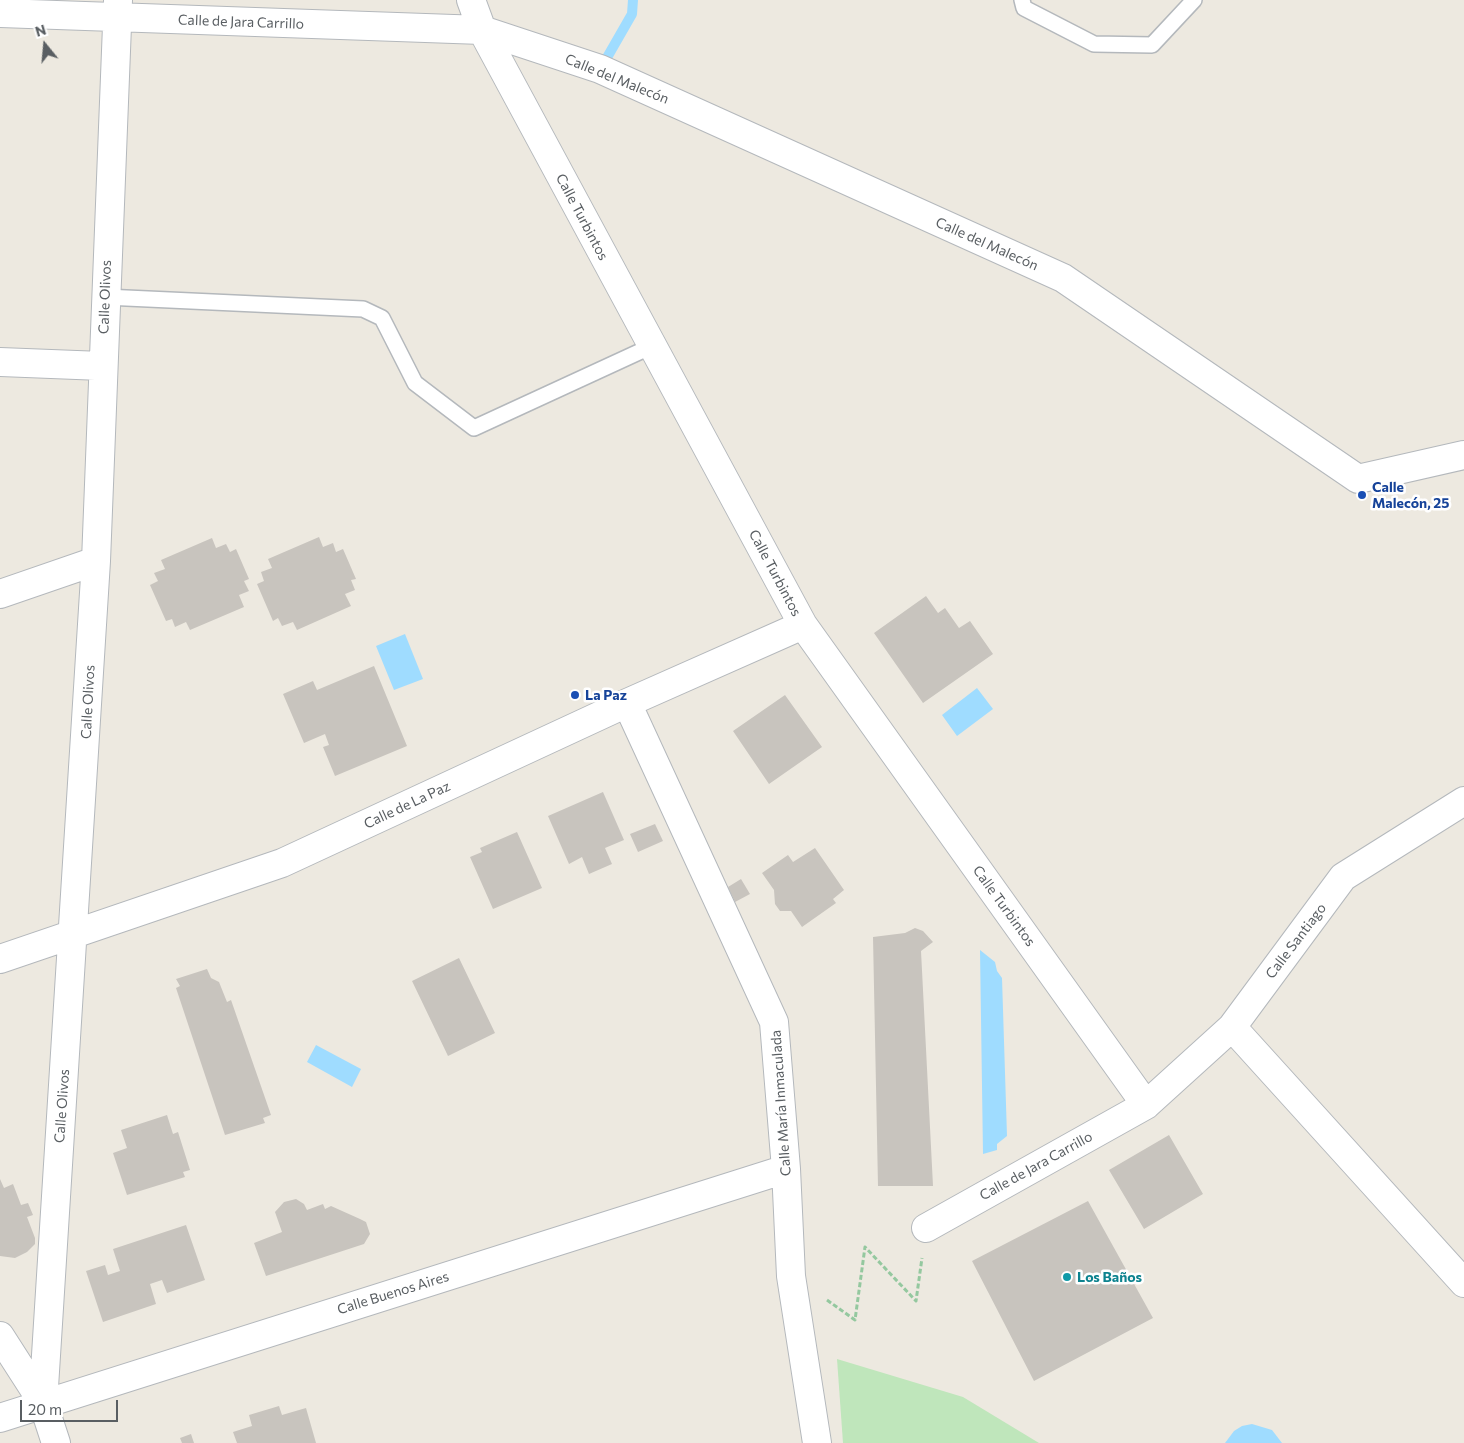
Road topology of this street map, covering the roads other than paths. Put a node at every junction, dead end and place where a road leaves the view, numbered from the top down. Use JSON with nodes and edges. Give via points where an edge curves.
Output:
{"nodes":[{"id":1,"x":471,"y":0,"type":"edge"},
{"id":2,"x":1022,"y":0,"type":"edge"},
{"id":3,"x":1194,"y":0,"type":"edge"},
{"id":4,"x":117,"y":9,"type":"edge"},
{"id":5,"x":0,"y":13,"type":"edge"},
{"id":6,"x":482,"y":30,"type":"junction"},
{"id":7,"x":105,"y":297,"type":"junction"},
{"id":8,"x":652,"y":346,"type":"junction"},
{"id":9,"x":0,"y":362,"type":"edge"},
{"id":10,"x":102,"y":366,"type":"junction"},
{"id":11,"x":1464,"y":455,"type":"edge"},
{"id":12,"x":96,"y":561,"type":"junction"},
{"id":13,"x":0,"y":594,"type":"edge"},
{"id":14,"x":803,"y":624,"type":"junction"},
{"id":15,"x":627,"y":703,"type":"junction"},
{"id":16,"x":1464,"y":801,"type":"edge"},
{"id":17,"x":73,"y":934,"type":"junction"},
{"id":18,"x":0,"y":959,"type":"edge"},
{"id":19,"x":1232,"y":1027,"type":"junction"},
{"id":20,"x":1146,"y":1105,"type":"junction"},
{"id":21,"x":786,"y":1169,"type":"junction"},
{"id":22,"x":926,"y":1228,"type":"road end"},
{"id":23,"x":1464,"y":1283,"type":"edge"},
{"id":24,"x":0,"y":1336,"type":"edge"},
{"id":25,"x":43,"y":1403,"type":"junction"},
{"id":26,"x":0,"y":1418,"type":"edge"},
{"id":27,"x":56,"y":1443,"type":"edge"},
{"id":28,"x":817,"y":1443,"type":"edge"}],
"edges":[{"from":1,"to":6,"type":"street","name":"Calle Turbintos"},
{"from":2,"to":3,"type":"lane","via":[[1024,8],[1094,44],[1152,45]]},
{"from":4,"to":5,"type":"street","name":"Calle de Jara Carrillo"},
{"from":4,"to":6,"type":"street","name":"Calle de Jara Carrillo"},
{"from":4,"to":7,"type":"street","name":"Calle Olivos"},
{"from":6,"to":8,"type":"street","name":"Calle Turbintos"},
{"from":6,"to":11,"type":"street","name":"Calle del Malecón","via":[[600,69],[1063,278],[1358,479]]},
{"from":7,"to":8,"type":"lane","via":[[363,309],[382,318],[416,383],[474,428]]},
{"from":7,"to":10,"type":"street","name":"Calle Olivos"},
{"from":8,"to":14,"type":"street","name":"Calle Turbintos"},
{"from":9,"to":10,"type":"street"},
{"from":10,"to":12,"type":"street","name":"Calle Olivos"},
{"from":12,"to":13,"type":"street"},
{"from":12,"to":17,"type":"street","name":"Calle Olivos"},
{"from":14,"to":15,"type":"street","name":"Calle de La Paz"},
{"from":14,"to":20,"type":"street","name":"Calle Turbintos"},
{"from":15,"to":17,"type":"street","name":"Calle de La Paz","via":[[282,863]]},
{"from":15,"to":21,"type":"street","name":"Calle María Inmaculada","via":[[774,1022]]},
{"from":16,"to":19,"type":"street","name":"Calle Santiago","via":[[1343,877]]},
{"from":17,"to":18,"type":"street","name":"Calle de La Paz"},
{"from":17,"to":25,"type":"street","name":"Calle Olivos"},
{"from":19,"to":20,"type":"street","name":"Calle Santiago"},
{"from":19,"to":23,"type":"street"},
{"from":20,"to":22,"type":"street","name":"Calle de Jara Carrillo"},
{"from":21,"to":25,"type":"street","name":"Calle Buenos Aires"},
{"from":21,"to":28,"type":"street","name":"Calle María Inmaculada","via":[[791,1276]]},
{"from":24,"to":25,"type":"street"},
{"from":25,"to":26,"type":"street","name":"Calle Buenos Aires"},
{"from":25,"to":27,"type":"street"}]}
